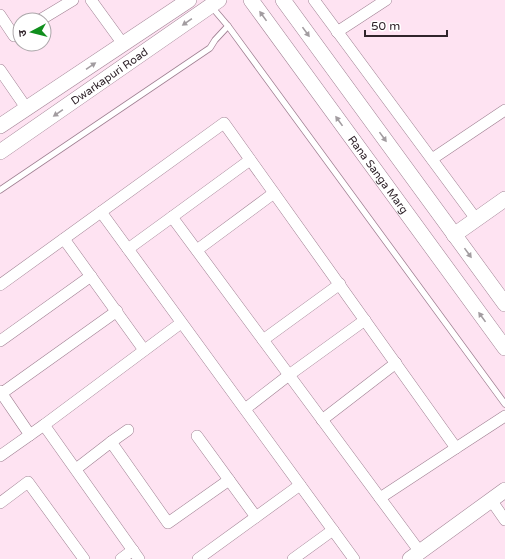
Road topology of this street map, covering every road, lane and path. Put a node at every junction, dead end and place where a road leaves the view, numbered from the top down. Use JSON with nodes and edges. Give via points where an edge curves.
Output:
{"nodes":[{"id":1,"x":73,"y":0,"type":"edge"},
{"id":2,"x":91,"y":0,"type":"edge"},
{"id":3,"x":189,"y":0,"type":"edge"},
{"id":4,"x":251,"y":0,"type":"edge"},
{"id":5,"x":283,"y":0,"type":"edge"},
{"id":6,"x":314,"y":0,"type":"edge"},
{"id":7,"x":386,"y":0,"type":"edge"},
{"id":8,"x":215,"y":3,"type":"edge"},
{"id":9,"x":52,"y":13,"type":"edge"},
{"id":10,"x":0,"y":15,"type":"edge"},
{"id":11,"x":228,"y":26,"type":"junction"},
{"id":12,"x":337,"y":32,"type":"junction"},
{"id":13,"x":12,"y":33,"type":"edge"},
{"id":14,"x":123,"y":44,"type":"junction"},
{"id":15,"x":0,"y":70,"type":"edge"},
{"id":16,"x":26,"y":108,"type":"junction"},
{"id":17,"x":505,"y":110,"type":"edge"},
{"id":18,"x":0,"y":126,"type":"edge"},
{"id":19,"x":0,"y":152,"type":"edge"},
{"id":20,"x":432,"y":159,"type":"junction"},
{"id":21,"x":250,"y":160,"type":"junction"},
{"id":22,"x":0,"y":190,"type":"edge"},
{"id":23,"x":274,"y":193,"type":"junction"},
{"id":24,"x":505,"y":199,"type":"edge"},
{"id":25,"x":101,"y":212,"type":"junction"},
{"id":26,"x":172,"y":217,"type":"junction"},
{"id":27,"x":476,"y":219,"type":"junction"},
{"id":28,"x":454,"y":235,"type":"junction"},
{"id":29,"x":64,"y":238,"type":"junction"},
{"id":30,"x":128,"y":249,"type":"junction"},
{"id":31,"x":197,"y":250,"type":"junction"},
{"id":32,"x":91,"y":276,"type":"junction"},
{"id":33,"x":340,"y":284,"type":"junction"},
{"id":34,"x":0,"y":285,"type":"edge"},
{"id":35,"x":505,"y":304,"type":"edge"},
{"id":36,"x":117,"y":311,"type":"junction"},
{"id":37,"x":365,"y":320,"type":"junction"},
{"id":38,"x":181,"y":322,"type":"junction"},
{"id":39,"x":263,"y":340,"type":"junction"},
{"id":40,"x":0,"y":341,"type":"edge"},
{"id":41,"x":505,"y":348,"type":"edge"},
{"id":42,"x":144,"y":350,"type":"junction"},
{"id":43,"x":396,"y":363,"type":"junction"},
{"id":44,"x":289,"y":375,"type":"junction"},
{"id":45,"x":1,"y":392,"type":"edge"},
{"id":46,"x":505,"y":404,"type":"edge"},
{"id":47,"x":245,"y":409,"type":"junction"},
{"id":48,"x":505,"y":416,"type":"edge"},
{"id":49,"x":322,"y":420,"type":"junction"},
{"id":50,"x":44,"y":425,"type":"junction"},
{"id":51,"x":128,"y":430,"type":"dead end"},
{"id":52,"x":30,"y":435,"type":"junction"},
{"id":53,"x":197,"y":436,"type":"dead end"},
{"id":54,"x":111,"y":442,"type":"junction"},
{"id":55,"x":456,"y":448,"type":"junction"},
{"id":56,"x":0,"y":456,"type":"edge"},
{"id":57,"x":76,"y":469,"type":"junction"},
{"id":58,"x":229,"y":480,"type":"junction"},
{"id":59,"x":300,"y":485,"type":"junction"},
{"id":60,"x":505,"y":490,"type":"edge"},
{"id":61,"x":380,"y":498,"type":"junction"},
{"id":62,"x":491,"y":500,"type":"junction"},
{"id":63,"x":0,"y":503,"type":"edge"},
{"id":64,"x":256,"y":517,"type":"junction"},
{"id":65,"x":505,"y":520,"type":"edge"},
{"id":66,"x":333,"y":530,"type":"junction"},
{"id":67,"x":136,"y":555,"type":"edge"},
{"id":68,"x":415,"y":556,"type":"edge"},
{"id":69,"x":84,"y":559,"type":"edge"},
{"id":70,"x":121,"y":559,"type":"edge"},
{"id":71,"x":198,"y":559,"type":"edge"},
{"id":72,"x":293,"y":559,"type":"edge"},
{"id":73,"x":354,"y":559,"type":"edge"}],
"edges":[{"from":1,"to":9,"type":"street"},
{"from":2,"to":14,"type":"street"},
{"from":3,"to":14,"type":"main road","name":"Dwarkapuri Road"},
{"from":41,"to":4,"type":"main road","name":"Rana Sanga Marg","one_way":true},
{"from":5,"to":28,"type":"main road","one_way":true},
{"from":6,"to":12,"type":"street"},
{"from":7,"to":12,"type":"street"},
{"from":8,"to":11,"type":"lane"},
{"from":8,"to":19,"type":"main road","name":"Dwarkapuri Road","one_way":true},
{"from":10,"to":13,"type":"street"},
{"from":11,"to":22,"type":"lane","via":[[210,48]]},
{"from":11,"to":46,"type":"lane"},
{"from":12,"to":20,"type":"street"},
{"from":16,"to":14,"type":"main road","name":"Dwarkapuri Road","one_way":true},
{"from":15,"to":16,"type":"street"},
{"from":16,"to":18,"type":"main road","name":"Dwarkapuri Road"},
{"from":17,"to":20,"type":"street"},
{"from":20,"to":27,"type":"street"},
{"from":21,"to":23,"type":"street"},
{"from":21,"to":25,"type":"street","via":[[224,123]]},
{"from":21,"to":26,"type":"street"},
{"from":23,"to":31,"type":"street"},
{"from":23,"to":33,"type":"street"},
{"from":24,"to":27,"type":"main road"},
{"from":25,"to":29,"type":"street"},
{"from":25,"to":30,"type":"street"},
{"from":26,"to":30,"type":"street"},
{"from":26,"to":31,"type":"street"},
{"from":27,"to":28,"type":"main road"},
{"from":28,"to":35,"type":"main road","one_way":true},
{"from":29,"to":32,"type":"street"},
{"from":29,"to":34,"type":"street"},
{"from":30,"to":38,"type":"street"},
{"from":31,"to":39,"type":"street"},
{"from":32,"to":36,"type":"street"},
{"from":32,"to":40,"type":"street"},
{"from":33,"to":37,"type":"street"},
{"from":33,"to":39,"type":"street"},
{"from":36,"to":42,"type":"street"},
{"from":36,"to":45,"type":"street"},
{"from":37,"to":43,"type":"street"},
{"from":37,"to":44,"type":"street"},
{"from":38,"to":42,"type":"street"},
{"from":38,"to":47,"type":"street"},
{"from":39,"to":44,"type":"street"},
{"from":42,"to":50,"type":"street"},
{"from":43,"to":49,"type":"street"},
{"from":43,"to":55,"type":"street"},
{"from":44,"to":47,"type":"street"},
{"from":44,"to":49,"type":"street"},
{"from":45,"to":52,"type":"street"},
{"from":47,"to":59,"type":"street"},
{"from":48,"to":55,"type":"street"},
{"from":49,"to":61,"type":"street"},
{"from":50,"to":52,"type":"street"},
{"from":50,"to":57,"type":"street"},
{"from":51,"to":54,"type":"street"},
{"from":52,"to":56,"type":"street"},
{"from":53,"to":58,"type":"street"},
{"from":54,"to":57,"type":"street"},
{"from":54,"to":58,"type":"street","via":[[168,523]]},
{"from":55,"to":61,"type":"street"},
{"from":57,"to":67,"type":"street"},
{"from":58,"to":64,"type":"street"},
{"from":59,"to":64,"type":"street"},
{"from":59,"to":66,"type":"street"},
{"from":60,"to":62,"type":"main road"},
{"from":61,"to":68,"type":"street"},
{"from":62,"to":65,"type":"street"},
{"from":62,"to":68,"type":"main road"},
{"from":63,"to":69,"type":"street","via":[[28,482]]},
{"from":64,"to":71,"type":"street"},
{"from":66,"to":72,"type":"street"},
{"from":66,"to":73,"type":"street"},
{"from":67,"to":70,"type":"street"}]}
